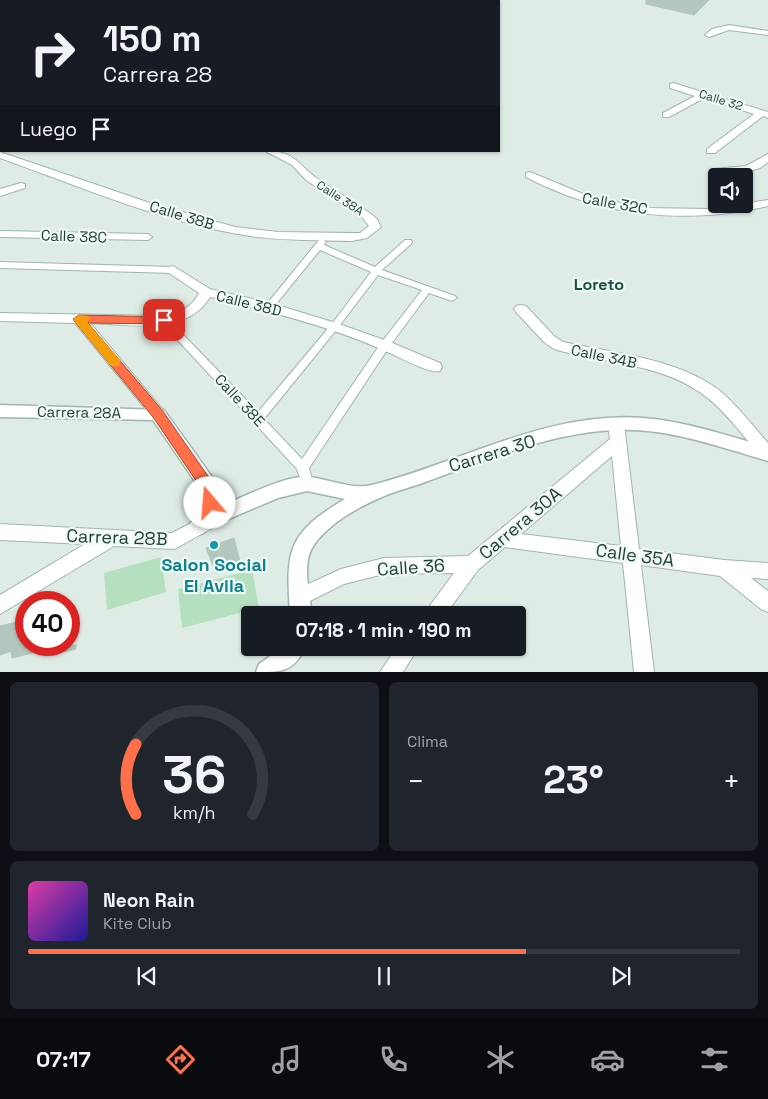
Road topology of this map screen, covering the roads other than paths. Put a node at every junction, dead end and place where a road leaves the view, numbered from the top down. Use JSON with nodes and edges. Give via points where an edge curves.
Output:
{"nodes":[{"id":1,"x":768,"y":33,"type":"edge"},
{"id":2,"x":709,"y":36,"type":"dead end"},
{"id":3,"x":673,"y":86,"type":"dead end"},
{"id":4,"x":703,"y":95,"type":"junction"},
{"id":5,"x":765,"y":114,"type":"edge"},
{"id":6,"x":666,"y":115,"type":"dead end"},
{"id":7,"x":272,"y":152,"type":"edge"},
{"id":8,"x":711,"y":152,"type":"dead end"},
{"id":9,"x":0,"y":155,"type":"edge"},
{"id":10,"x":768,"y":157,"type":"edge"},
{"id":11,"x":753,"y":168,"type":"edge"},
{"id":12,"x":530,"y":175,"type":"dead end"},
{"id":13,"x":21,"y":186,"type":"dead end"},
{"id":14,"x":0,"y":193,"type":"edge"},
{"id":15,"x":768,"y":204,"type":"edge"},
{"id":16,"x":705,"y":214,"type":"joint"},
{"id":17,"x":370,"y":233,"type":"joint"},
{"id":18,"x":0,"y":234,"type":"edge"},
{"id":19,"x":148,"y":237,"type":"dead end"},
{"id":20,"x":322,"y":242,"type":"junction"},
{"id":21,"x":408,"y":242,"type":"dead end"},
{"id":22,"x":0,"y":265,"type":"edge"},
{"id":23,"x":173,"y":270,"type":"joint"},
{"id":24,"x":376,"y":271,"type":"junction"},
{"id":25,"x":427,"y":290,"type":"junction"},
{"id":26,"x":206,"y":292,"type":"junction"},
{"id":27,"x":452,"y":298,"type":"dead end"},
{"id":28,"x":269,"y":307,"type":"junction"},
{"id":29,"x":521,"y":309,"type":"dead end"},
{"id":30,"x":0,"y":317,"type":"edge"},
{"id":31,"x":79,"y":319,"type":"junction"},
{"id":32,"x":164,"y":320,"type":"junction"},
{"id":33,"x":334,"y":327,"type":"junction"},
{"id":34,"x":385,"y":345,"type":"junction"},
{"id":35,"x":435,"y":366,"type":"dead end"},
{"id":36,"x":0,"y":411,"type":"edge"},
{"id":37,"x":158,"y":414,"type":"junction"},
{"id":38,"x":258,"y":419,"type":"junction"},
{"id":39,"x":617,"y":433,"type":"junction"},
{"id":40,"x":768,"y":454,"type":"edge"},
{"id":41,"x":310,"y":479,"type":"junction"},
{"id":42,"x":212,"y":493,"type":"junction"},
{"id":43,"x":371,"y":493,"type":"junction"},
{"id":44,"x":226,"y":512,"type":"junction"},
{"id":45,"x":328,"y":521,"type":"junction"},
{"id":46,"x":197,"y":528,"type":"junction"},
{"id":47,"x":0,"y":532,"type":"edge"},
{"id":48,"x":111,"y":538,"type":"junction"},
{"id":49,"x":503,"y":539,"type":"junction"},
{"id":50,"x":630,"y":554,"type":"junction"},
{"id":51,"x":472,"y":564,"type":"junction"},
{"id":52,"x":724,"y":568,"type":"junction"},
{"id":53,"x":768,"y":570,"type":"edge"},
{"id":54,"x":300,"y":599,"type":"edge"},
{"id":55,"x":768,"y":603,"type":"edge"},
{"id":56,"x":0,"y":604,"type":"edge"},
{"id":57,"x":440,"y":606,"type":"edge"},
{"id":58,"x":289,"y":656,"type":"edge"},
{"id":59,"x":402,"y":656,"type":"edge"},
{"id":60,"x":267,"y":672,"type":"edge"},
{"id":61,"x":390,"y":672,"type":"edge"},
{"id":62,"x":644,"y":672,"type":"edge"}],
"edges":[{"from":1,"to":2,"type":"street","via":[[733,28],[719,30]]},
{"from":3,"to":4,"type":"street","name":"Calle 32"},
{"from":4,"to":5,"type":"street","name":"Calle 32"},
{"from":4,"to":6,"type":"street"},
{"from":5,"to":8,"type":"street"},
{"from":7,"to":17,"type":"street","name":"Calle 38A","via":[[296,163],[310,178],[367,216],[375,227]]},
{"from":9,"to":20,"type":"street","name":"Calle 38B","via":[[234,230]]},
{"from":10,"to":11,"type":"street"},
{"from":12,"to":16,"type":"street","name":"Calle 32C","via":[[577,197],[610,204]]},
{"from":13,"to":14,"type":"street"},
{"from":15,"to":16,"type":"street"},
{"from":17,"to":20,"type":"street","name":"Calle 38B"},
{"from":18,"to":19,"type":"street","name":"Calle 38C"},
{"from":20,"to":24,"type":"street"},
{"from":20,"to":28,"type":"street"},
{"from":21,"to":24,"type":"street"},
{"from":22,"to":23,"type":"street","name":"Calle 38D"},
{"from":23,"to":26,"type":"street","name":"Calle 38D"},
{"from":24,"to":25,"type":"street"},
{"from":24,"to":33,"type":"street"},
{"from":25,"to":27,"type":"street"},
{"from":25,"to":34,"type":"street"},
{"from":26,"to":28,"type":"street","name":"Calle 38D"},
{"from":26,"to":32,"type":"street","via":[[192,312],[181,318]]},
{"from":28,"to":33,"type":"street","name":"Calle 38D"},
{"from":29,"to":40,"type":"street","name":"Calle 34B","via":[[559,346],[642,364],[688,379],[713,394]]},
{"from":30,"to":31,"type":"street"},
{"from":31,"to":32,"type":"street"},
{"from":31,"to":37,"type":"street"},
{"from":32,"to":38,"type":"street","name":"Calle 38E"},
{"from":33,"to":34,"type":"street","name":"Calle 38D"},
{"from":33,"to":38,"type":"street"},
{"from":34,"to":35,"type":"street","name":"Calle 38D"},
{"from":34,"to":41,"type":"street"},
{"from":36,"to":37,"type":"street","name":"Carrera 28A"},
{"from":37,"to":42,"type":"street"},
{"from":38,"to":41,"type":"street","name":"Calle 38E"},
{"from":39,"to":40,"type":"street","name":"Carrera 30","via":[[643,424],[706,436]]},
{"from":39,"to":43,"type":"street","name":"Carrera 30","via":[[576,429],[498,449]]},
{"from":39,"to":49,"type":"street","name":"Carrera 30A"},
{"from":39,"to":50,"type":"street"},
{"from":41,"to":43,"type":"street","name":"Carrera 28B"},
{"from":41,"to":44,"type":"street","name":"Carrera 28B"},
{"from":41,"to":45,"type":"street","via":[[334,506]]},
{"from":42,"to":44,"type":"street"},
{"from":42,"to":46,"type":"street","via":[[205,518]]},
{"from":43,"to":45,"type":"street","name":"Carrera 30"},
{"from":44,"to":46,"type":"street","name":"Carrera 28B"},
{"from":45,"to":54,"type":"street","name":"Carrera 30","via":[[305,542],[300,552]]},
{"from":46,"to":48,"type":"street","name":"Carrera 28B","via":[[174,541]]},
{"from":47,"to":48,"type":"street","name":"Carrera 28B"},
{"from":48,"to":56,"type":"street"},
{"from":49,"to":50,"type":"street","name":"Calle 35A"},
{"from":49,"to":51,"type":"street","name":"Carrera 30A"},
{"from":50,"to":52,"type":"street","name":"Calle 35A"},
{"from":50,"to":62,"type":"street"},
{"from":51,"to":54,"type":"street","name":"Calle 36","via":[[384,566],[323,584]]},
{"from":51,"to":57,"type":"street","name":"Carrera 30A"},
{"from":52,"to":53,"type":"street","name":"Calle 35A"},
{"from":52,"to":55,"type":"street"},
{"from":58,"to":60,"type":"street"},
{"from":59,"to":61,"type":"street"}]}
